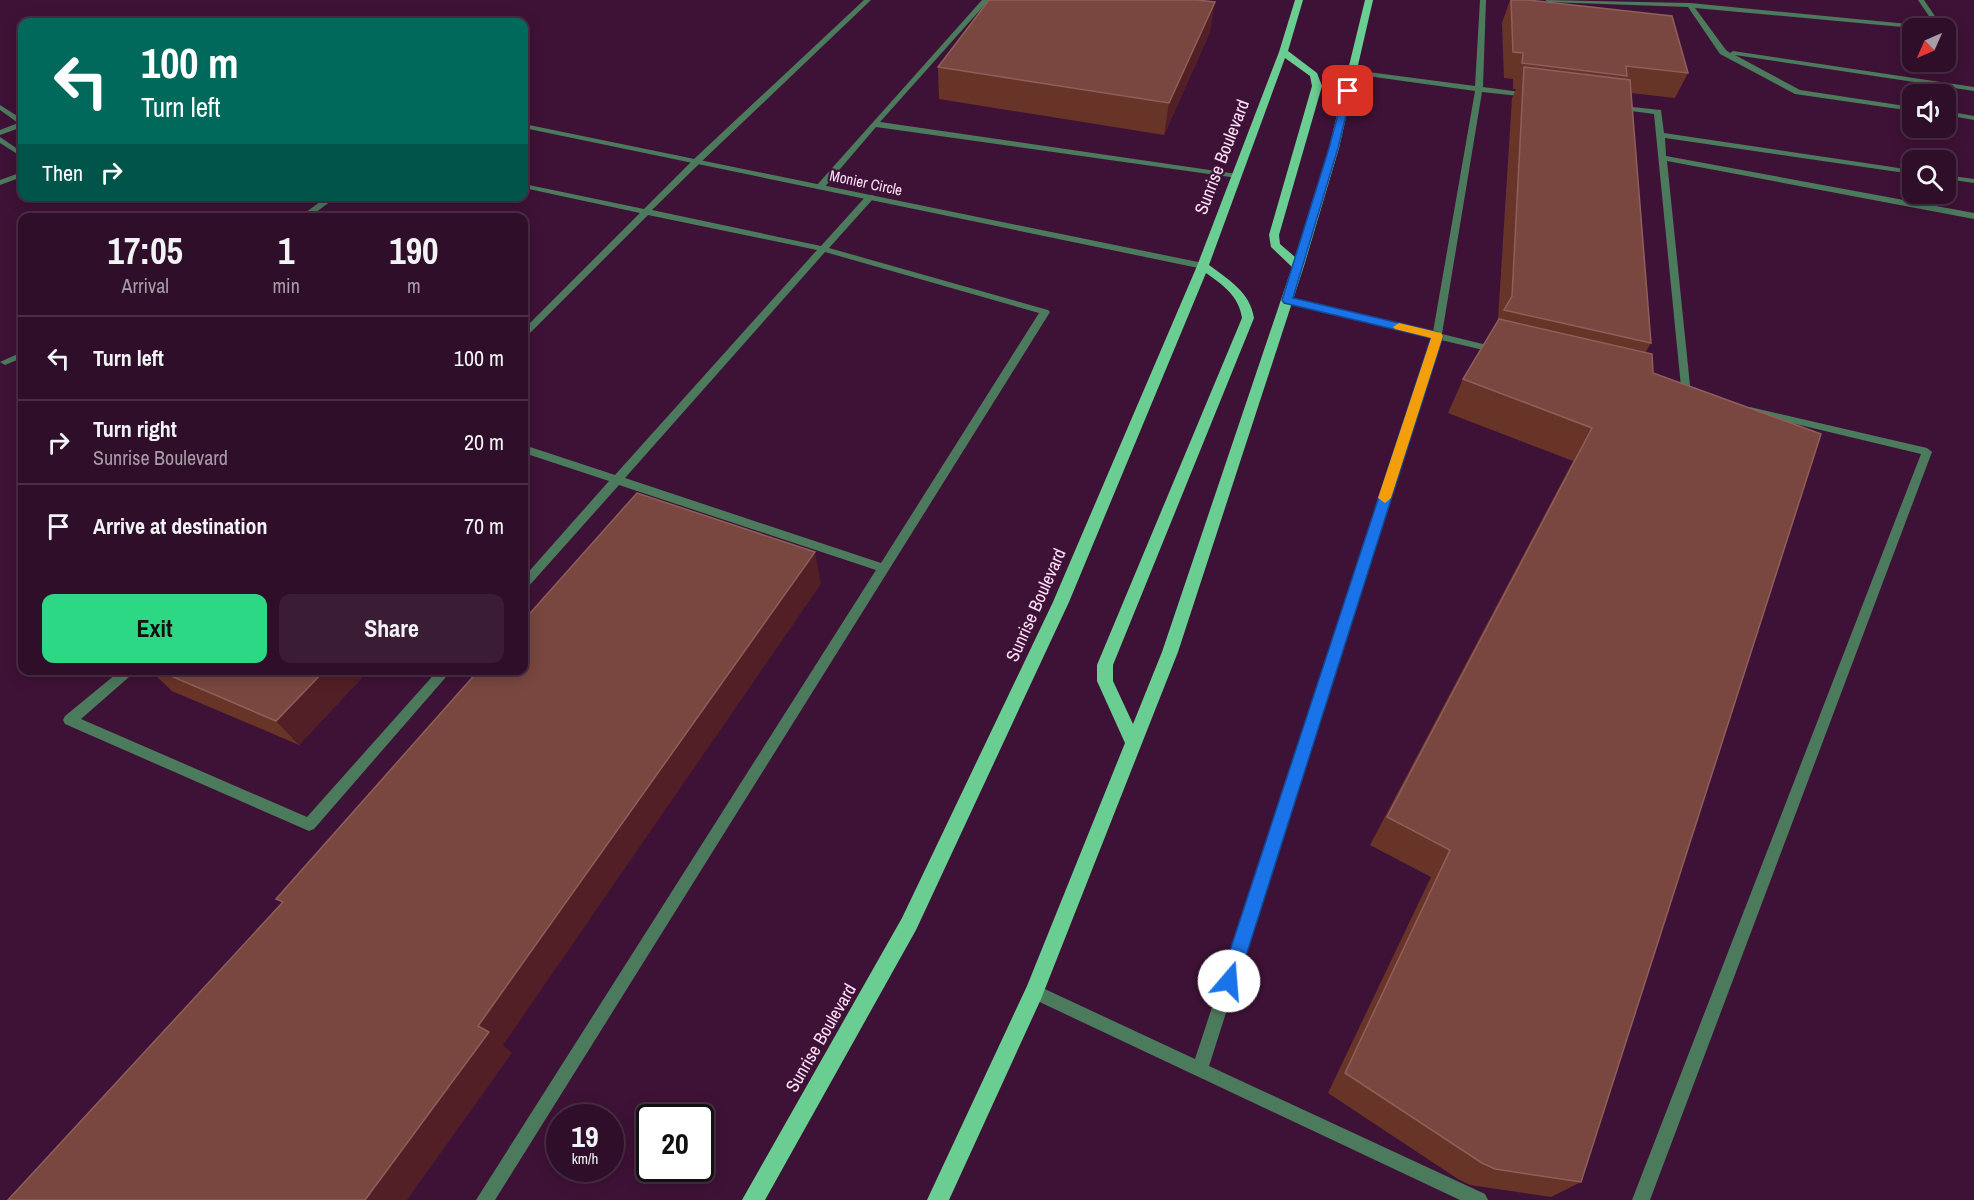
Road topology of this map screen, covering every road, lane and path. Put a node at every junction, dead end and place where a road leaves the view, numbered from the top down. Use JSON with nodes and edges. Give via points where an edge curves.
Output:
{"nodes":[{"id":1,"x":868,"y":0,"type":"edge"},
{"id":2,"x":986,"y":0,"type":"edge"},
{"id":3,"x":1299,"y":0,"type":"edge"},
{"id":4,"x":1369,"y":0,"type":"edge"},
{"id":5,"x":1483,"y":0,"type":"edge"},
{"id":6,"x":1548,"y":0,"type":"edge"},
{"id":7,"x":1712,"y":0,"type":"edge"},
{"id":8,"x":1921,"y":0,"type":"edge"},
{"id":9,"x":1690,"y":4,"type":"junction"},
{"id":10,"x":1933,"y":18,"type":"edge"},
{"id":11,"x":1902,"y":25,"type":"edge"},
{"id":12,"x":1283,"y":52,"type":"junction"},
{"id":13,"x":1723,"y":52,"type":"junction"},
{"id":14,"x":1353,"y":72,"type":"junction"},
{"id":15,"x":1974,"y":88,"type":"edge"},
{"id":16,"x":1479,"y":89,"type":"junction"},
{"id":17,"x":1535,"y":96,"type":"edge"},
{"id":18,"x":1602,"y":105,"type":"edge"},
{"id":19,"x":0,"y":107,"type":"edge"},
{"id":20,"x":1902,"y":108,"type":"edge"},
{"id":21,"x":1956,"y":115,"type":"edge"},
{"id":22,"x":1974,"y":118,"type":"edge"},
{"id":23,"x":18,"y":120,"type":"edge"},
{"id":24,"x":874,"y":124,"type":"junction"},
{"id":25,"x":18,"y":125,"type":"edge"},
{"id":26,"x":528,"y":127,"type":"edge"},
{"id":27,"x":0,"y":133,"type":"edge"},
{"id":28,"x":1660,"y":135,"type":"junction"},
{"id":29,"x":0,"y":139,"type":"edge"},
{"id":30,"x":18,"y":152,"type":"edge"},
{"id":31,"x":1662,"y":158,"type":"junction"},
{"id":32,"x":698,"y":162,"type":"junction"},
{"id":33,"x":1902,"y":171,"type":"edge"},
{"id":34,"x":18,"y":176,"type":"edge"},
{"id":35,"x":1237,"y":176,"type":"junction"},
{"id":36,"x":1956,"y":178,"type":"edge"},
{"id":37,"x":1974,"y":181,"type":"edge"},
{"id":38,"x":0,"y":183,"type":"edge"},
{"id":39,"x":528,"y":187,"type":"edge"},
{"id":40,"x":820,"y":187,"type":"junction"},
{"id":41,"x":870,"y":197,"type":"junction"},
{"id":42,"x":326,"y":201,"type":"edge"},
{"id":43,"x":648,"y":210,"type":"junction"},
{"id":44,"x":309,"y":213,"type":"edge"},
{"id":45,"x":1974,"y":216,"type":"edge"},
{"id":46,"x":823,"y":249,"type":"junction"},
{"id":47,"x":1203,"y":266,"type":"junction"},
{"id":48,"x":1298,"y":267,"type":"junction"},
{"id":49,"x":1287,"y":300,"type":"junction"},
{"id":50,"x":528,"y":330,"type":"edge"},
{"id":51,"x":1437,"y":336,"type":"junction"},
{"id":52,"x":1505,"y":352,"type":"edge"},
{"id":53,"x":18,"y":357,"type":"edge"},
{"id":54,"x":5,"y":362,"type":"dead end"},
{"id":55,"x":1686,"y":395,"type":"edge"},
{"id":56,"x":1732,"y":406,"type":"edge"},
{"id":57,"x":528,"y":450,"type":"edge"},
{"id":58,"x":617,"y":480,"type":"junction"},
{"id":59,"x":883,"y":568,"type":"junction"},
{"id":60,"x":528,"y":580,"type":"edge"},
{"id":61,"x":125,"y":675,"type":"edge"},
{"id":62,"x":442,"y":675,"type":"edge"},
{"id":63,"x":1134,"y":743,"type":"junction"},
{"id":64,"x":1034,"y":992,"type":"junction"},
{"id":65,"x":1200,"y":1070,"type":"junction"},
{"id":66,"x":485,"y":1200,"type":"edge"},
{"id":67,"x":753,"y":1200,"type":"edge"},
{"id":68,"x":938,"y":1200,"type":"edge"},
{"id":69,"x":1479,"y":1200,"type":"edge"},
{"id":70,"x":1641,"y":1200,"type":"edge"}],
"edges":[{"from":1,"to":32,"type":"street"},
{"from":2,"to":24,"type":"street"},
{"from":3,"to":12,"type":"main road","name":"Sunrise Boulevard"},
{"from":4,"to":14,"type":"main road"},
{"from":5,"to":16,"type":"street"},
{"from":6,"to":9,"type":"street"},
{"from":7,"to":9,"type":"street"},
{"from":8,"to":10,"type":"street"},
{"from":9,"to":11,"type":"street"},
{"from":9,"to":13,"type":"street"},
{"from":12,"to":35,"type":"main road","name":"Sunrise Boulevard"},
{"from":12,"to":48,"type":"main road","via":[[1314,75],[1317,86],[1274,236],[1275,245]]},
{"from":13,"to":15,"type":"street"},
{"from":13,"to":20,"type":"street","via":[[1798,92]]},
{"from":14,"to":16,"type":"street"},
{"from":14,"to":48,"type":"main road"},
{"from":16,"to":17,"type":"street"},
{"from":16,"to":51,"type":"street"},
{"from":18,"to":28,"type":"street","via":[[1658,112]]},
{"from":19,"to":23,"type":"street"},
{"from":21,"to":22,"type":"street"},
{"from":24,"to":35,"type":"street"},
{"from":24,"to":40,"type":"street"},
{"from":25,"to":27,"type":"street"},
{"from":26,"to":32,"type":"street","name":"Monier Circle"},
{"from":28,"to":31,"type":"street"},
{"from":28,"to":33,"type":"street"},
{"from":29,"to":30,"type":"street"},
{"from":31,"to":45,"type":"street"},
{"from":31,"to":55,"type":"street"},
{"from":32,"to":40,"type":"street","name":"Monier Circle"},
{"from":32,"to":43,"type":"street"},
{"from":34,"to":38,"type":"street"},
{"from":35,"to":47,"type":"main road","name":"Sunrise Boulevard"},
{"from":36,"to":37,"type":"street"},
{"from":39,"to":43,"type":"street"},
{"from":40,"to":41,"type":"street","name":"Monier Circle"},
{"from":41,"to":46,"type":"street"},
{"from":41,"to":47,"type":"street","name":"Monier Circle"},
{"from":42,"to":44,"type":"street"},
{"from":43,"to":46,"type":"street"},
{"from":43,"to":50,"type":"street"},
{"from":46,"to":58,"type":"street"},
{"from":46,"to":59,"type":"street","via":[[1045,312]]},
{"from":47,"to":63,"type":"main road","via":[[1241,296],[1248,306],[1248,318],[1105,665],[1107,688]]},
{"from":47,"to":67,"type":"main road","name":"Sunrise Boulevard","via":[[1061,602],[909,924]]},
{"from":48,"to":49,"type":"main road"},
{"from":49,"to":51,"type":"street"},
{"from":49,"to":63,"type":"main road","via":[[1170,652]]},
{"from":51,"to":52,"type":"street"},
{"from":51,"to":65,"type":"street"},
{"from":53,"to":54,"type":"street"},
{"from":56,"to":70,"type":"street","via":[[1927,452]]},
{"from":57,"to":58,"type":"street"},
{"from":58,"to":59,"type":"street"},
{"from":58,"to":60,"type":"street"},
{"from":59,"to":66,"type":"street"},
{"from":61,"to":62,"type":"street","via":[[70,720],[309,825]]},
{"from":63,"to":64,"type":"main road"},
{"from":64,"to":65,"type":"street"},
{"from":64,"to":68,"type":"main road"},
{"from":65,"to":69,"type":"street"}]}
